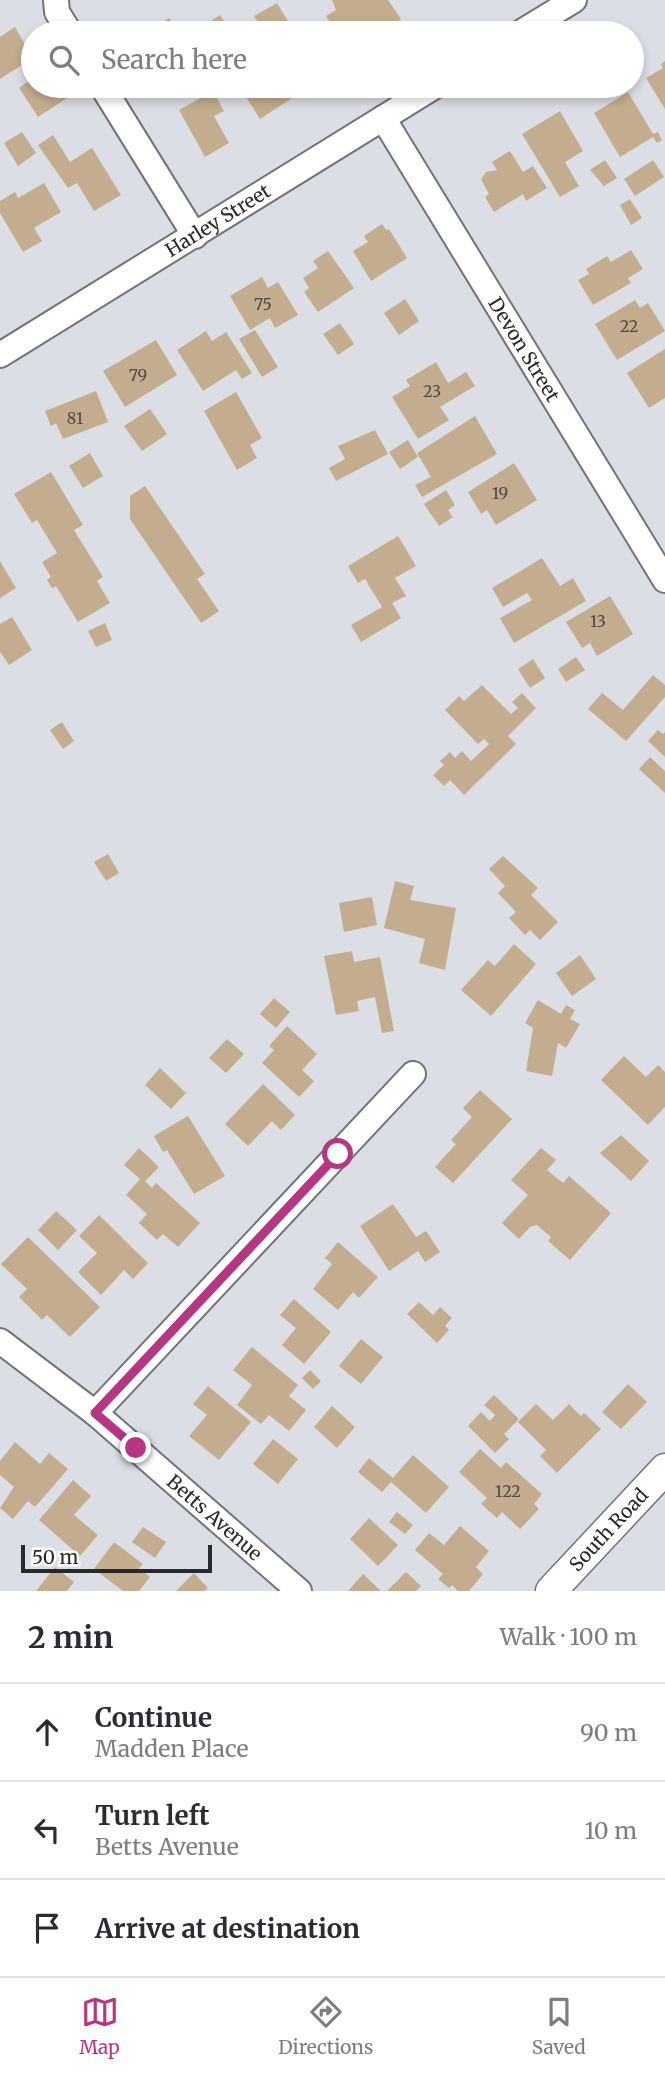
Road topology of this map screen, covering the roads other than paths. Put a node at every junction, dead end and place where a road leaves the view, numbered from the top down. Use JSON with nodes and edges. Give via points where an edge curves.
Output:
{"nodes":[{"id":1,"x":56,"y":0,"type":"edge"},
{"id":2,"x":574,"y":0,"type":"edge"},
{"id":3,"x":63,"y":21,"type":"edge"},
{"id":4,"x":540,"y":21,"type":"edge"},
{"id":5,"x":109,"y":98,"type":"edge"},
{"id":6,"x":416,"y":98,"type":"edge"},
{"id":7,"x":383,"y":118,"type":"junction"},
{"id":8,"x":195,"y":236,"type":"junction"},
{"id":9,"x":0,"y":355,"type":"edge"},
{"id":10,"x":665,"y":580,"type":"edge"},
{"id":11,"x":413,"y":1074,"type":"dead end"},
{"id":12,"x":0,"y":1341,"type":"edge"},
{"id":13,"x":95,"y":1413,"type":"junction"},
{"id":14,"x":665,"y":1469,"type":"edge"},
{"id":15,"x":299,"y":1591,"type":"edge"},
{"id":16,"x":551,"y":1591,"type":"edge"}],
"edges":[{"from":1,"to":3,"type":"street"},
{"from":2,"to":4,"type":"street"},
{"from":5,"to":8,"type":"street"},
{"from":6,"to":7,"type":"street","name":"Harley Street"},
{"from":7,"to":8,"type":"street","name":"Harley Street"},
{"from":7,"to":10,"type":"street","name":"Devon Street"},
{"from":8,"to":9,"type":"street","name":"Harley Street"},
{"from":11,"to":13,"type":"street"},
{"from":12,"to":13,"type":"street","name":"Betts Avenue"},
{"from":13,"to":15,"type":"street","name":"Betts Avenue"},
{"from":14,"to":16,"type":"street","name":"South Road"}]}
